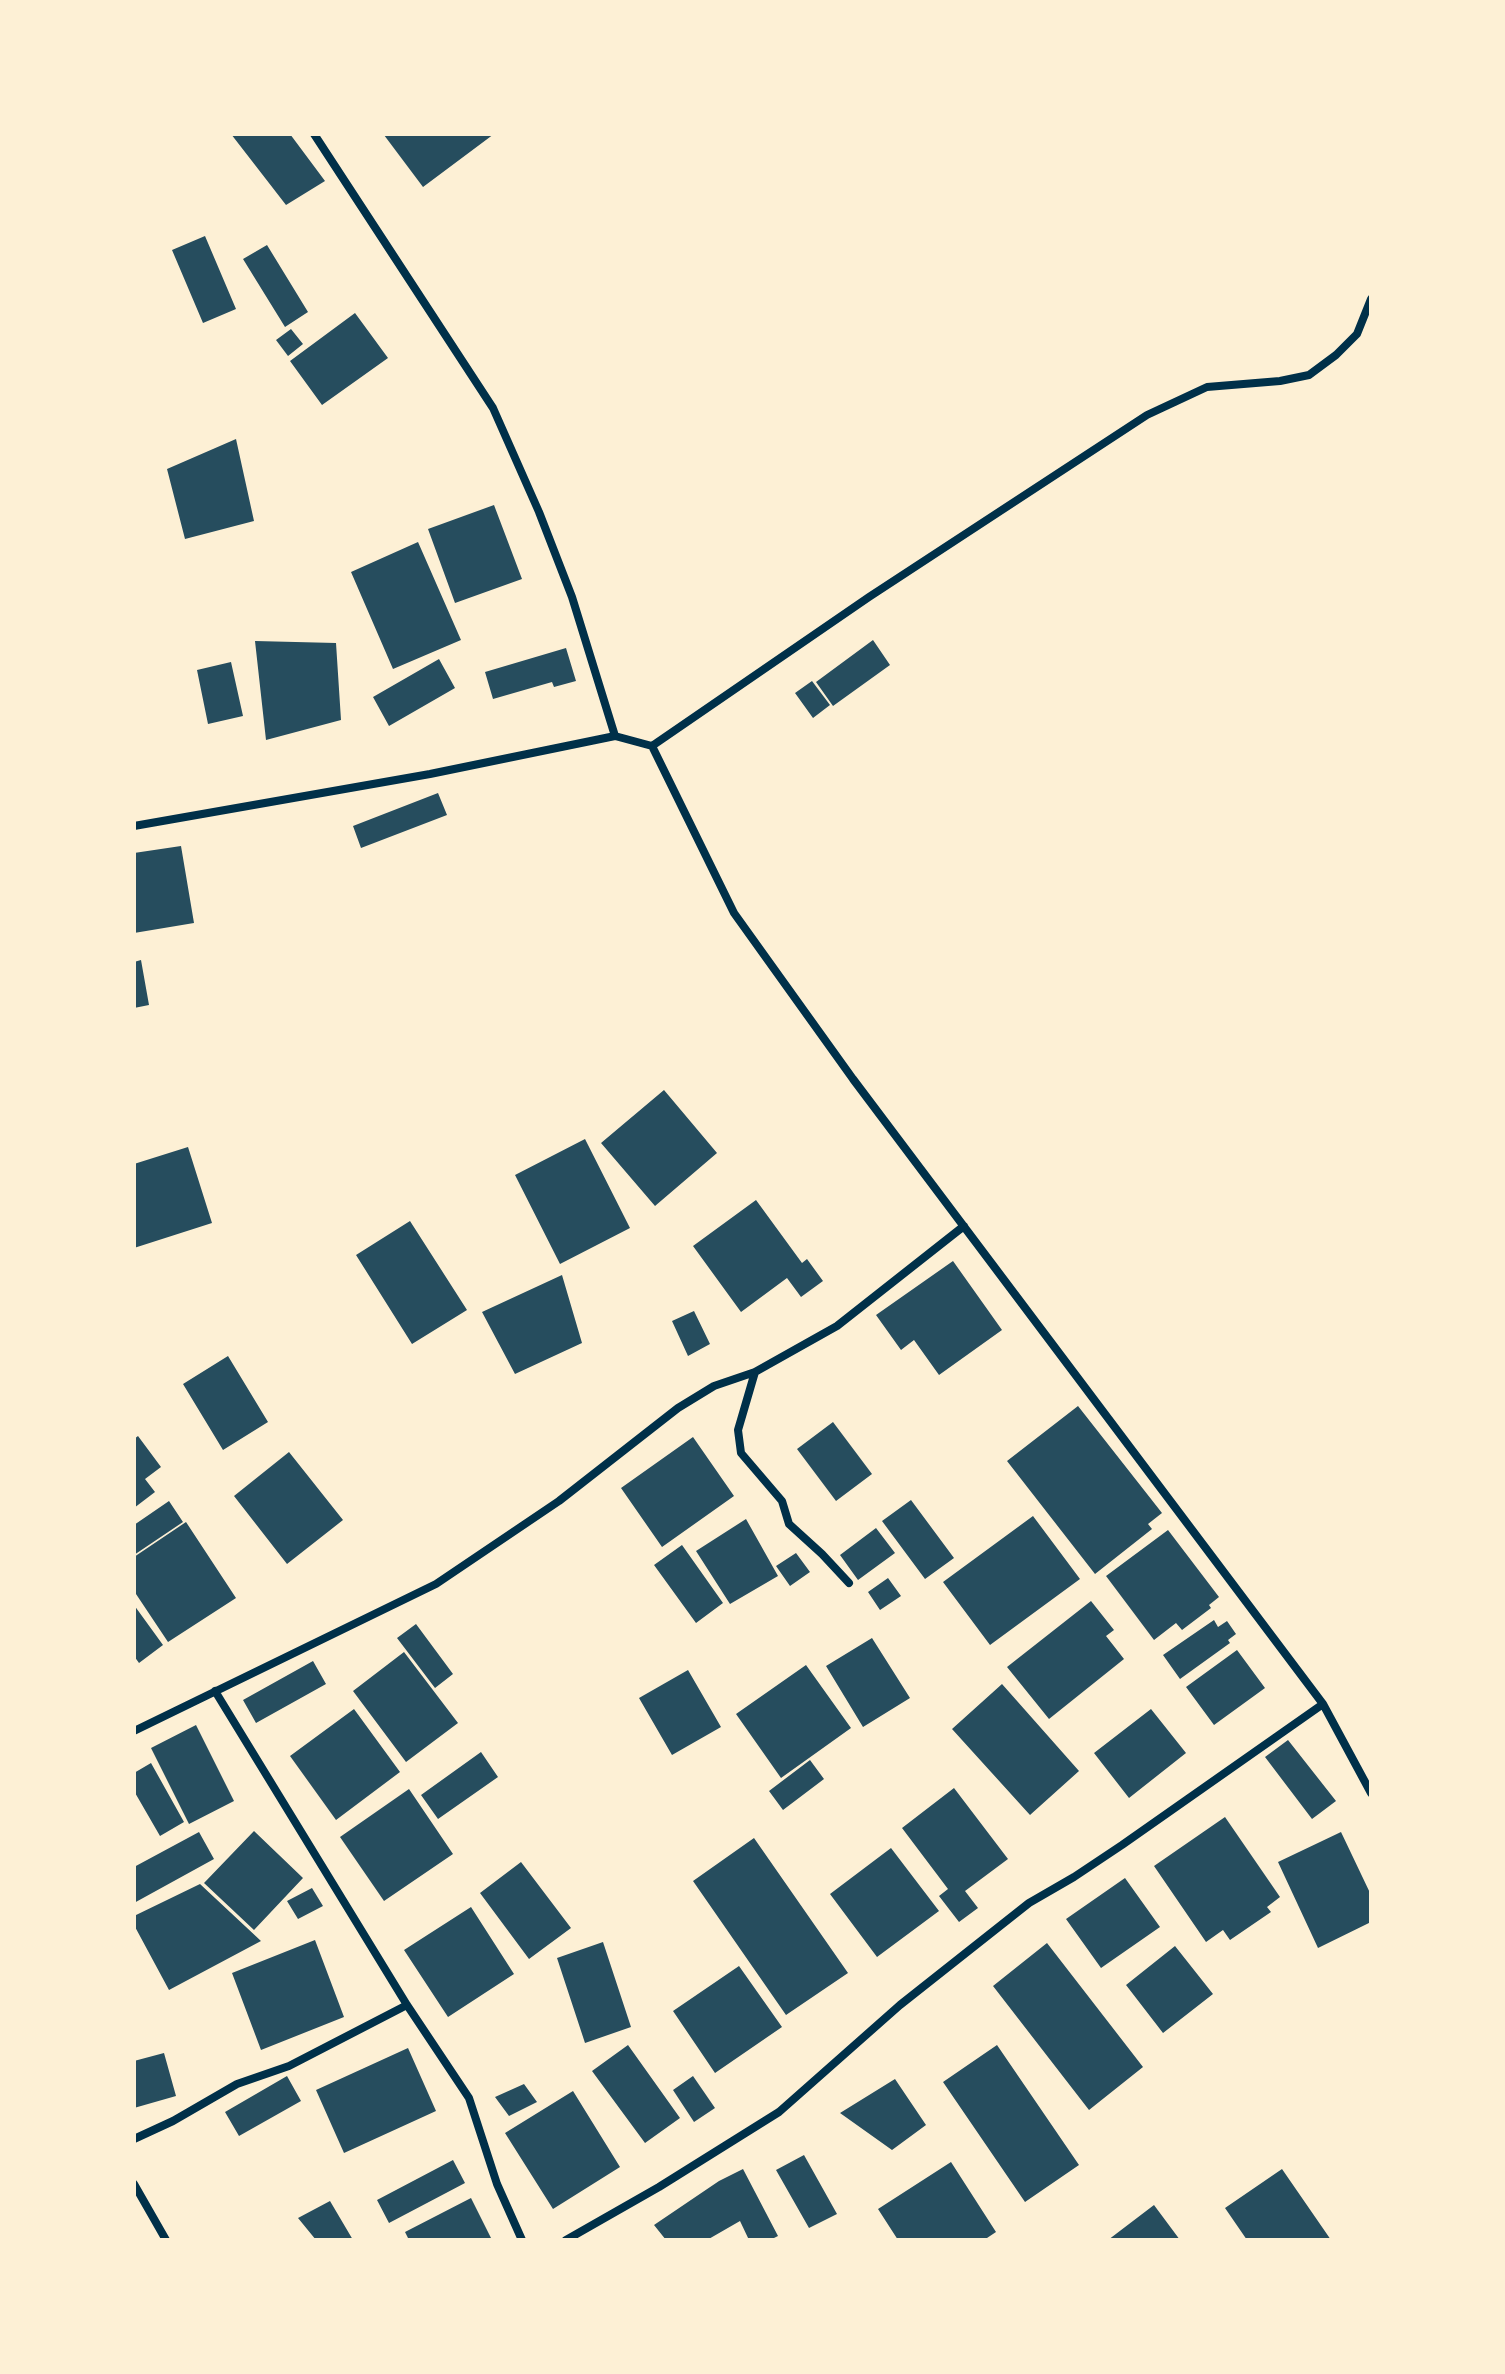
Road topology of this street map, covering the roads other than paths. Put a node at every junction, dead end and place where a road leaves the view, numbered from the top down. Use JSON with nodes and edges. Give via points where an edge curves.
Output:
{"nodes":[{"id":1,"x":319,"y":136,"type":"edge"},
{"id":2,"x":1371,"y":299,"type":"edge"},
{"id":3,"x":615,"y":736,"type":"junction"},
{"id":4,"x":652,"y":746,"type":"junction"},
{"id":5,"x":134,"y":826,"type":"edge"},
{"id":6,"x":964,"y":1226,"type":"junction"},
{"id":7,"x":755,"y":1372,"type":"junction"},
{"id":8,"x":849,"y":1583,"type":"dead end"},
{"id":9,"x":215,"y":1691,"type":"junction"},
{"id":10,"x":1323,"y":1704,"type":"junction"},
{"id":11,"x":134,"y":1731,"type":"edge"},
{"id":12,"x":1371,"y":1793,"type":"edge"},
{"id":13,"x":407,"y":2005,"type":"junction"},
{"id":14,"x":134,"y":2139,"type":"edge"},
{"id":15,"x":134,"y":2184,"type":"edge"},
{"id":16,"x":166,"y":2240,"type":"edge"},
{"id":17,"x":522,"y":2240,"type":"edge"},
{"id":18,"x":566,"y":2240,"type":"edge"}],
"edges":[{"from":1,"to":3,"type":"street","via":[[493,408],[572,597]]},
{"from":2,"to":4,"type":"street","via":[[1357,334],[1309,375],[1207,387],[1147,415]]},
{"from":3,"to":4,"type":"street"},
{"from":3,"to":5,"type":"street"},
{"from":4,"to":6,"type":"street","via":[[734,913]]},
{"from":6,"to":7,"type":"street","via":[[837,1326]]},
{"from":6,"to":10,"type":"street"},
{"from":7,"to":8,"type":"street","via":[[738,1430],[741,1453],[782,1501],[789,1524]]},
{"from":7,"to":9,"type":"street","via":[[714,1386],[678,1408],[559,1501],[436,1584]]},
{"from":9,"to":11,"type":"street"},
{"from":9,"to":13,"type":"street"},
{"from":10,"to":12,"type":"street"},
{"from":10,"to":18,"type":"street","via":[[1029,1903],[900,2005],[779,2112]]},
{"from":13,"to":14,"type":"street"},
{"from":13,"to":17,"type":"street","via":[[469,2098]]},
{"from":15,"to":16,"type":"street"}]}
